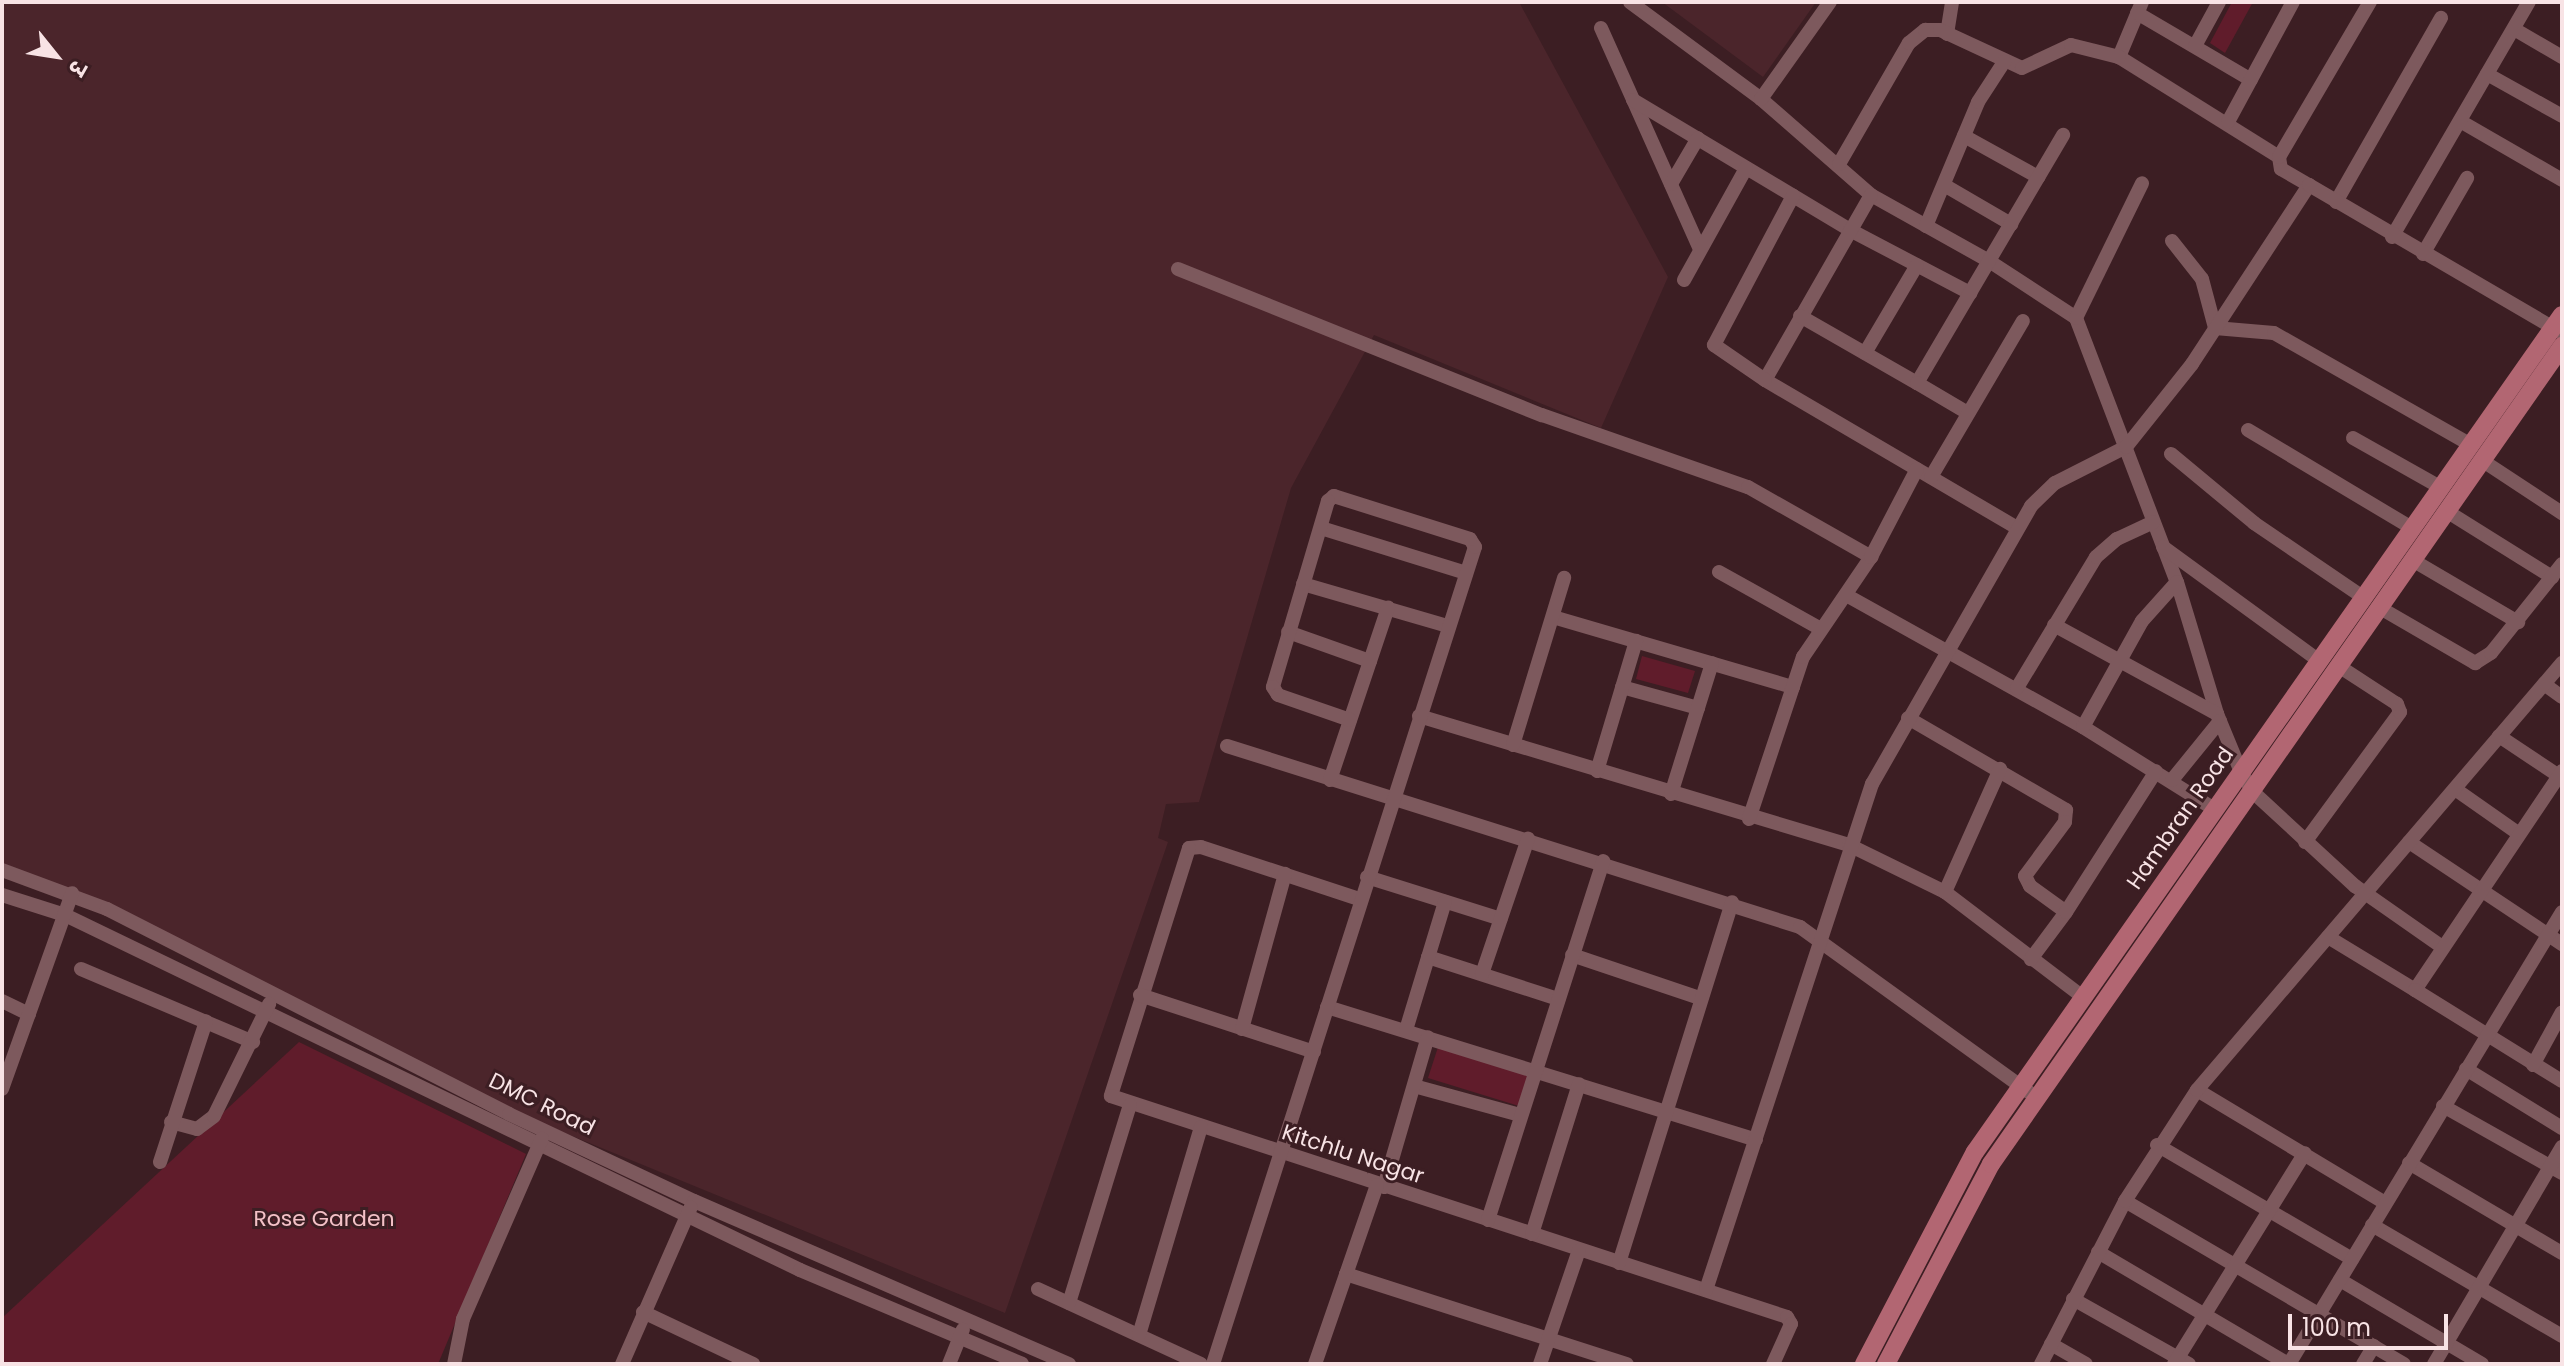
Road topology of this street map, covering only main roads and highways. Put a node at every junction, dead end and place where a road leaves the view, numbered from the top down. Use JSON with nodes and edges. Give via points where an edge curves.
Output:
{"nodes":[{"id":1,"x":2559,"y":325,"type":"edge"},
{"id":2,"x":2562,"y":346,"type":"edge"},
{"id":3,"x":1864,"y":1364,"type":"edge"},
{"id":4,"x":1886,"y":1364,"type":"edge"}],
"edges":[{"from":1,"to":3,"type":"main road","name":"Hambran Road","via":[[1975,1152]]},
{"from":2,"to":4,"type":"main road","name":"Hambran Road","via":[[1991,1164]]}]}
